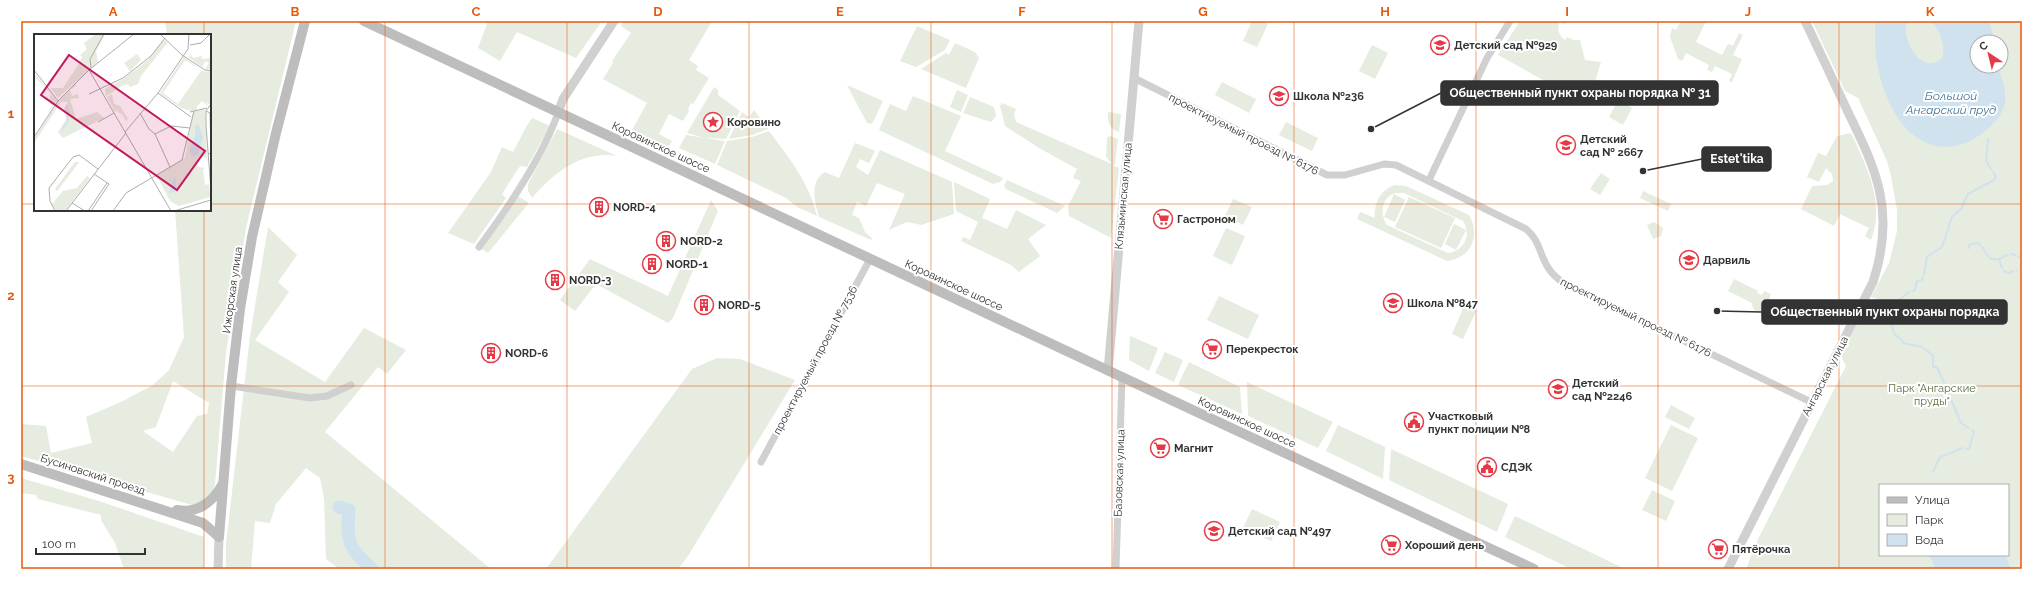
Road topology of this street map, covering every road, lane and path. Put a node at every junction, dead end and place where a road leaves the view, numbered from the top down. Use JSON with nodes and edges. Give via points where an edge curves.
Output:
{"nodes":[{"id":1,"x":305,"y":21,"type":"edge"},
{"id":2,"x":364,"y":21,"type":"edge"},
{"id":3,"x":614,"y":21,"type":"edge"},
{"id":4,"x":1139,"y":21,"type":"edge"},
{"id":5,"x":1510,"y":21,"type":"edge"},
{"id":6,"x":1805,"y":21,"type":"edge"},
{"id":7,"x":1134,"y":78,"type":"junction"},
{"id":8,"x":558,"y":113,"type":"junction"},
{"id":9,"x":1429,"y":180,"type":"junction"},
{"id":10,"x":479,"y":247,"type":"dead end"},
{"id":11,"x":870,"y":259,"type":"junction"},
{"id":12,"x":1108,"y":371,"type":"junction"},
{"id":13,"x":1122,"y":377,"type":"junction"},
{"id":14,"x":351,"y":385,"type":"dead end"},
{"id":15,"x":231,"y":386,"type":"junction"},
{"id":16,"x":1811,"y":402,"type":"junction"},
{"id":17,"x":760,"y":462,"type":"dead end"},
{"id":18,"x":21,"y":464,"type":"edge"},
{"id":19,"x":223,"y":480,"type":"junction"},
{"id":20,"x":157,"y":507,"type":"junction"},
{"id":21,"x":219,"y":537,"type":"junction"},
{"id":22,"x":218,"y":569,"type":"edge"},
{"id":23,"x":1116,"y":569,"type":"edge"},
{"id":24,"x":1534,"y":569,"type":"edge"},
{"id":25,"x":1728,"y":569,"type":"edge"}],
"edges":[{"from":1,"to":15,"type":"main road","name":"Ижорская улица","via":[[252,237]]},
{"from":2,"to":8,"type":"main road","name":"Коровинское шоссе"},
{"from":3,"to":8,"type":"street","via":[[563,99]]},
{"from":4,"to":7,"type":"street","name":"Клязьминская улица"},
{"from":5,"to":9,"type":"street","via":[[1487,58]]},
{"from":6,"to":16,"type":"street","name":"Ангарская улица","via":[[1872,162],[1883,211],[1882,249],[1873,282]]},
{"from":7,"to":9,"type":"street","name":"проектируемый проезд № 6176","via":[[1327,175],[1345,175],[1390,164]]},
{"from":7,"to":12,"type":"street","name":"Клязьминская улица"},
{"from":8,"to":10,"type":"street","via":[[554,126],[522,183]]},
{"from":8,"to":11,"type":"main road","name":"Коровинское шоссе"},
{"from":9,"to":16,"type":"street","name":"проектируемый проезд № 6176","via":[[1526,229],[1535,239],[1548,269],[1564,283]]},
{"from":11,"to":12,"type":"main road","name":"Коровинское шоссе"},
{"from":11,"to":17,"type":"street","name":"проектируемый проезд № 7536"},
{"from":12,"to":13,"type":"main road","name":"Коровинское шоссе"},
{"from":13,"to":23,"type":"street","name":"Базовская улица"},
{"from":13,"to":24,"type":"main road","name":"Коровинское шоссе"},
{"from":14,"to":15,"type":"street","via":[[326,396],[310,398]]},
{"from":15,"to":19,"type":"main road","name":"Ижорская улица"},
{"from":16,"to":25,"type":"street","name":"Ангарская улица"},
{"from":18,"to":20,"type":"main road","name":"Бусиновский проезд"},
{"from":19,"to":20,"type":"main road","via":[[211,500],[195,510],[184,512]]},
{"from":19,"to":21,"type":"main road","name":"Ижорская улица"},
{"from":20,"to":21,"type":"main road","via":[[203,523]]},
{"from":21,"to":22,"type":"street","name":"Ижорская улица"}]}
